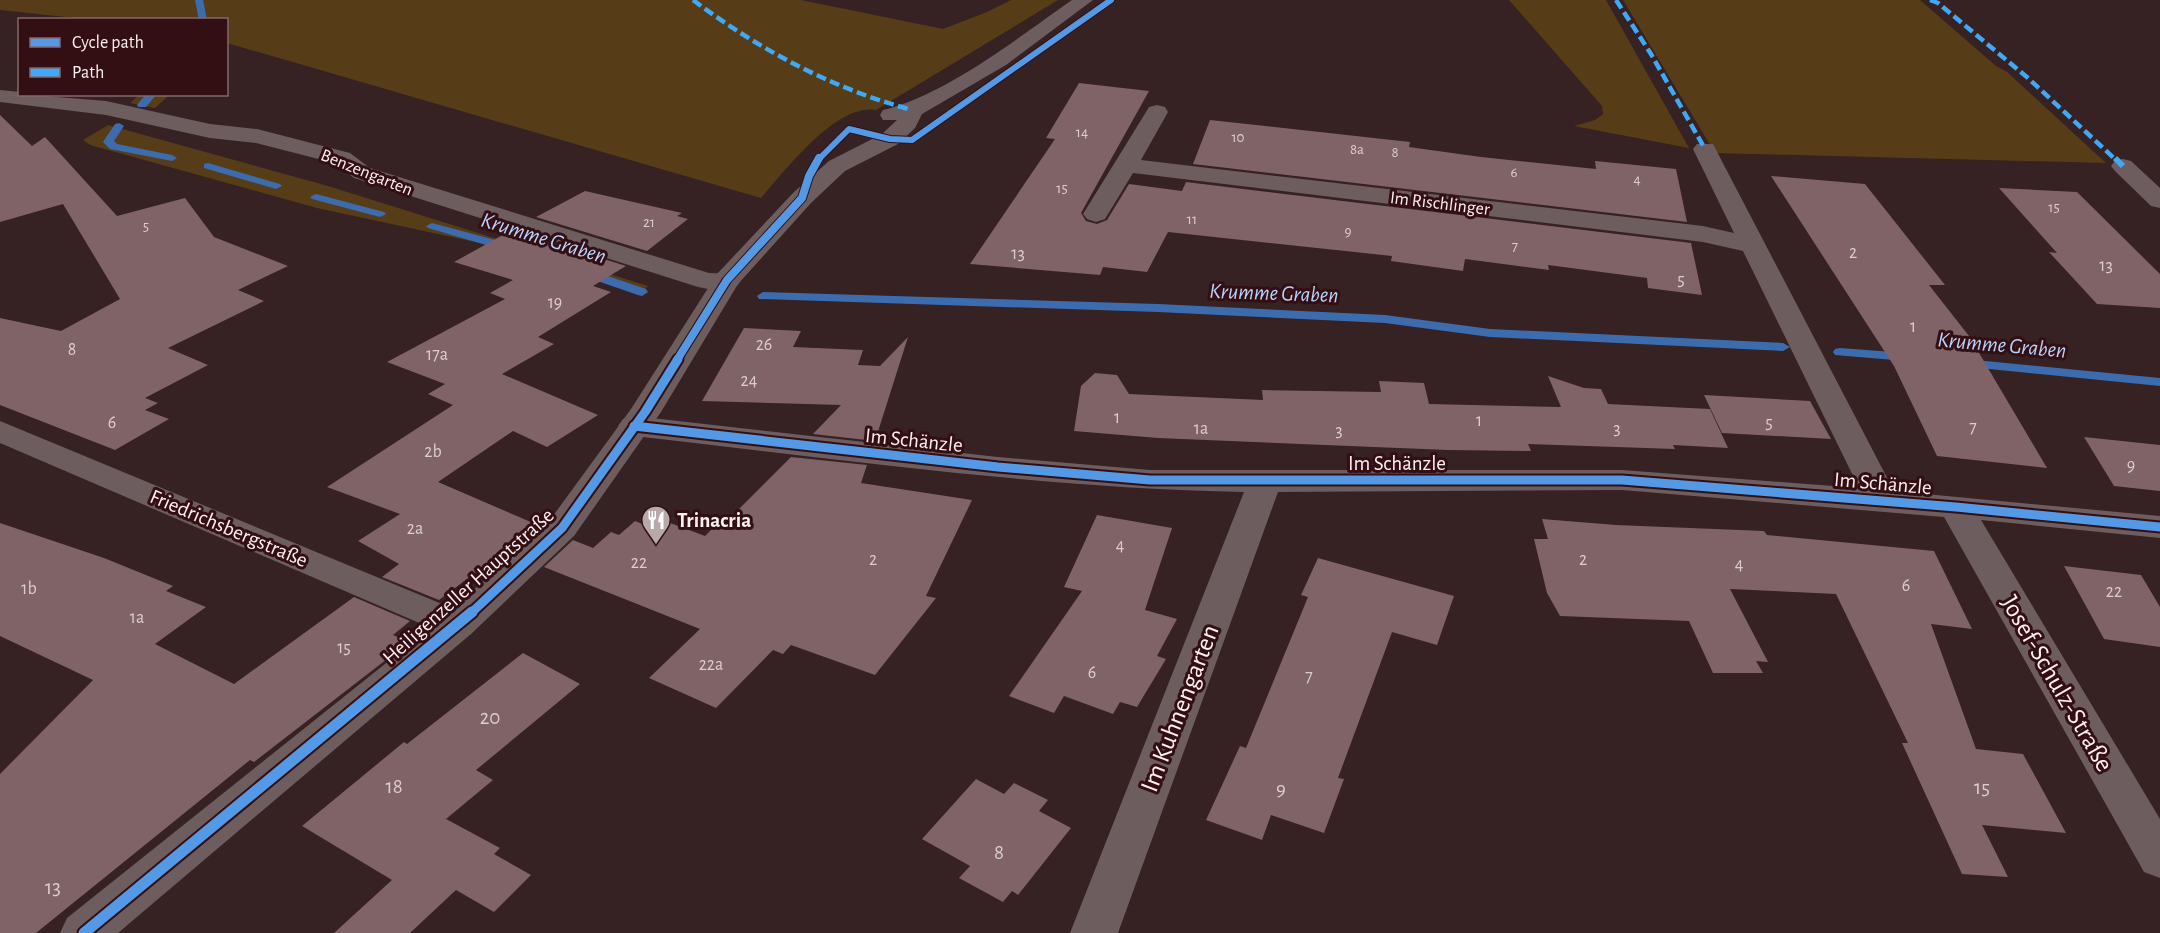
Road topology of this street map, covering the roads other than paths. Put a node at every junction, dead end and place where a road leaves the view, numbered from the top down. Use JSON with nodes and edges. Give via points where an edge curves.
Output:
{"nodes":[{"id":1,"x":1084,"y":0,"type":"edge"},
{"id":2,"x":0,"y":96,"type":"edge"},
{"id":3,"x":1157,"y":112,"type":"dead end"},
{"id":4,"x":1705,"y":148,"type":"dead end"},
{"id":5,"x":1126,"y":165,"type":"junction"},
{"id":6,"x":2123,"y":166,"type":"dead end"},
{"id":7,"x":2160,"y":201,"type":"edge"},
{"id":8,"x":1096,"y":214,"type":"dead end"},
{"id":9,"x":1753,"y":245,"type":"junction"},
{"id":10,"x":727,"y":280,"type":"junction"},
{"id":11,"x":634,"y":426,"type":"junction"},
{"id":12,"x":0,"y":431,"type":"edge"},
{"id":13,"x":1265,"y":482,"type":"junction"},
{"id":14,"x":1882,"y":501,"type":"junction"},
{"id":15,"x":1956,"y":507,"type":"junction"},
{"id":16,"x":2160,"y":527,"type":"edge"},
{"id":17,"x":458,"y":625,"type":"junction"},
{"id":18,"x":2160,"y":859,"type":"edge"},
{"id":19,"x":84,"y":933,"type":"edge"},
{"id":20,"x":1094,"y":933,"type":"edge"}],
"edges":[{"from":1,"to":10,"type":"street","name":"Heiligenzeller Hauptstraße","via":[[999,61],[912,110],[907,123],[891,139],[837,166]]},
{"from":2,"to":10,"type":"street","name":"Benzengarten","via":[[106,108],[210,131],[257,136],[342,158],[362,172],[443,201],[708,281]]},
{"from":3,"to":5,"type":"street"},
{"from":4,"to":9,"type":"street"},
{"from":5,"to":8,"type":"street"},
{"from":5,"to":9,"type":"street","name":"Im Rischlinger","via":[[1703,234]]},
{"from":6,"to":7,"type":"street"},
{"from":9,"to":14,"type":"street"},
{"from":10,"to":11,"type":"street","name":"Heiligenzeller Hauptstraße"},
{"from":11,"to":13,"type":"street","name":"Im Schänzle","via":[[998,467],[1150,480]]},
{"from":11,"to":17,"type":"street","name":"Heiligenzeller Hauptstraße","via":[[562,528]]},
{"from":12,"to":17,"type":"street","name":"Friedrichsbergstraße"},
{"from":13,"to":14,"type":"street","name":"Im Schänzle","via":[[1622,480]]},
{"from":13,"to":20,"type":"street","name":"Im Kuhnengarten"},
{"from":14,"to":15,"type":"street","name":"Im Schänzle"},
{"from":15,"to":16,"type":"street","name":"Im Schänzle"},
{"from":15,"to":18,"type":"street","name":"Josef-Schulz-Straße"},
{"from":17,"to":19,"type":"street","name":"Heiligenzeller Hauptstraße"}]}
